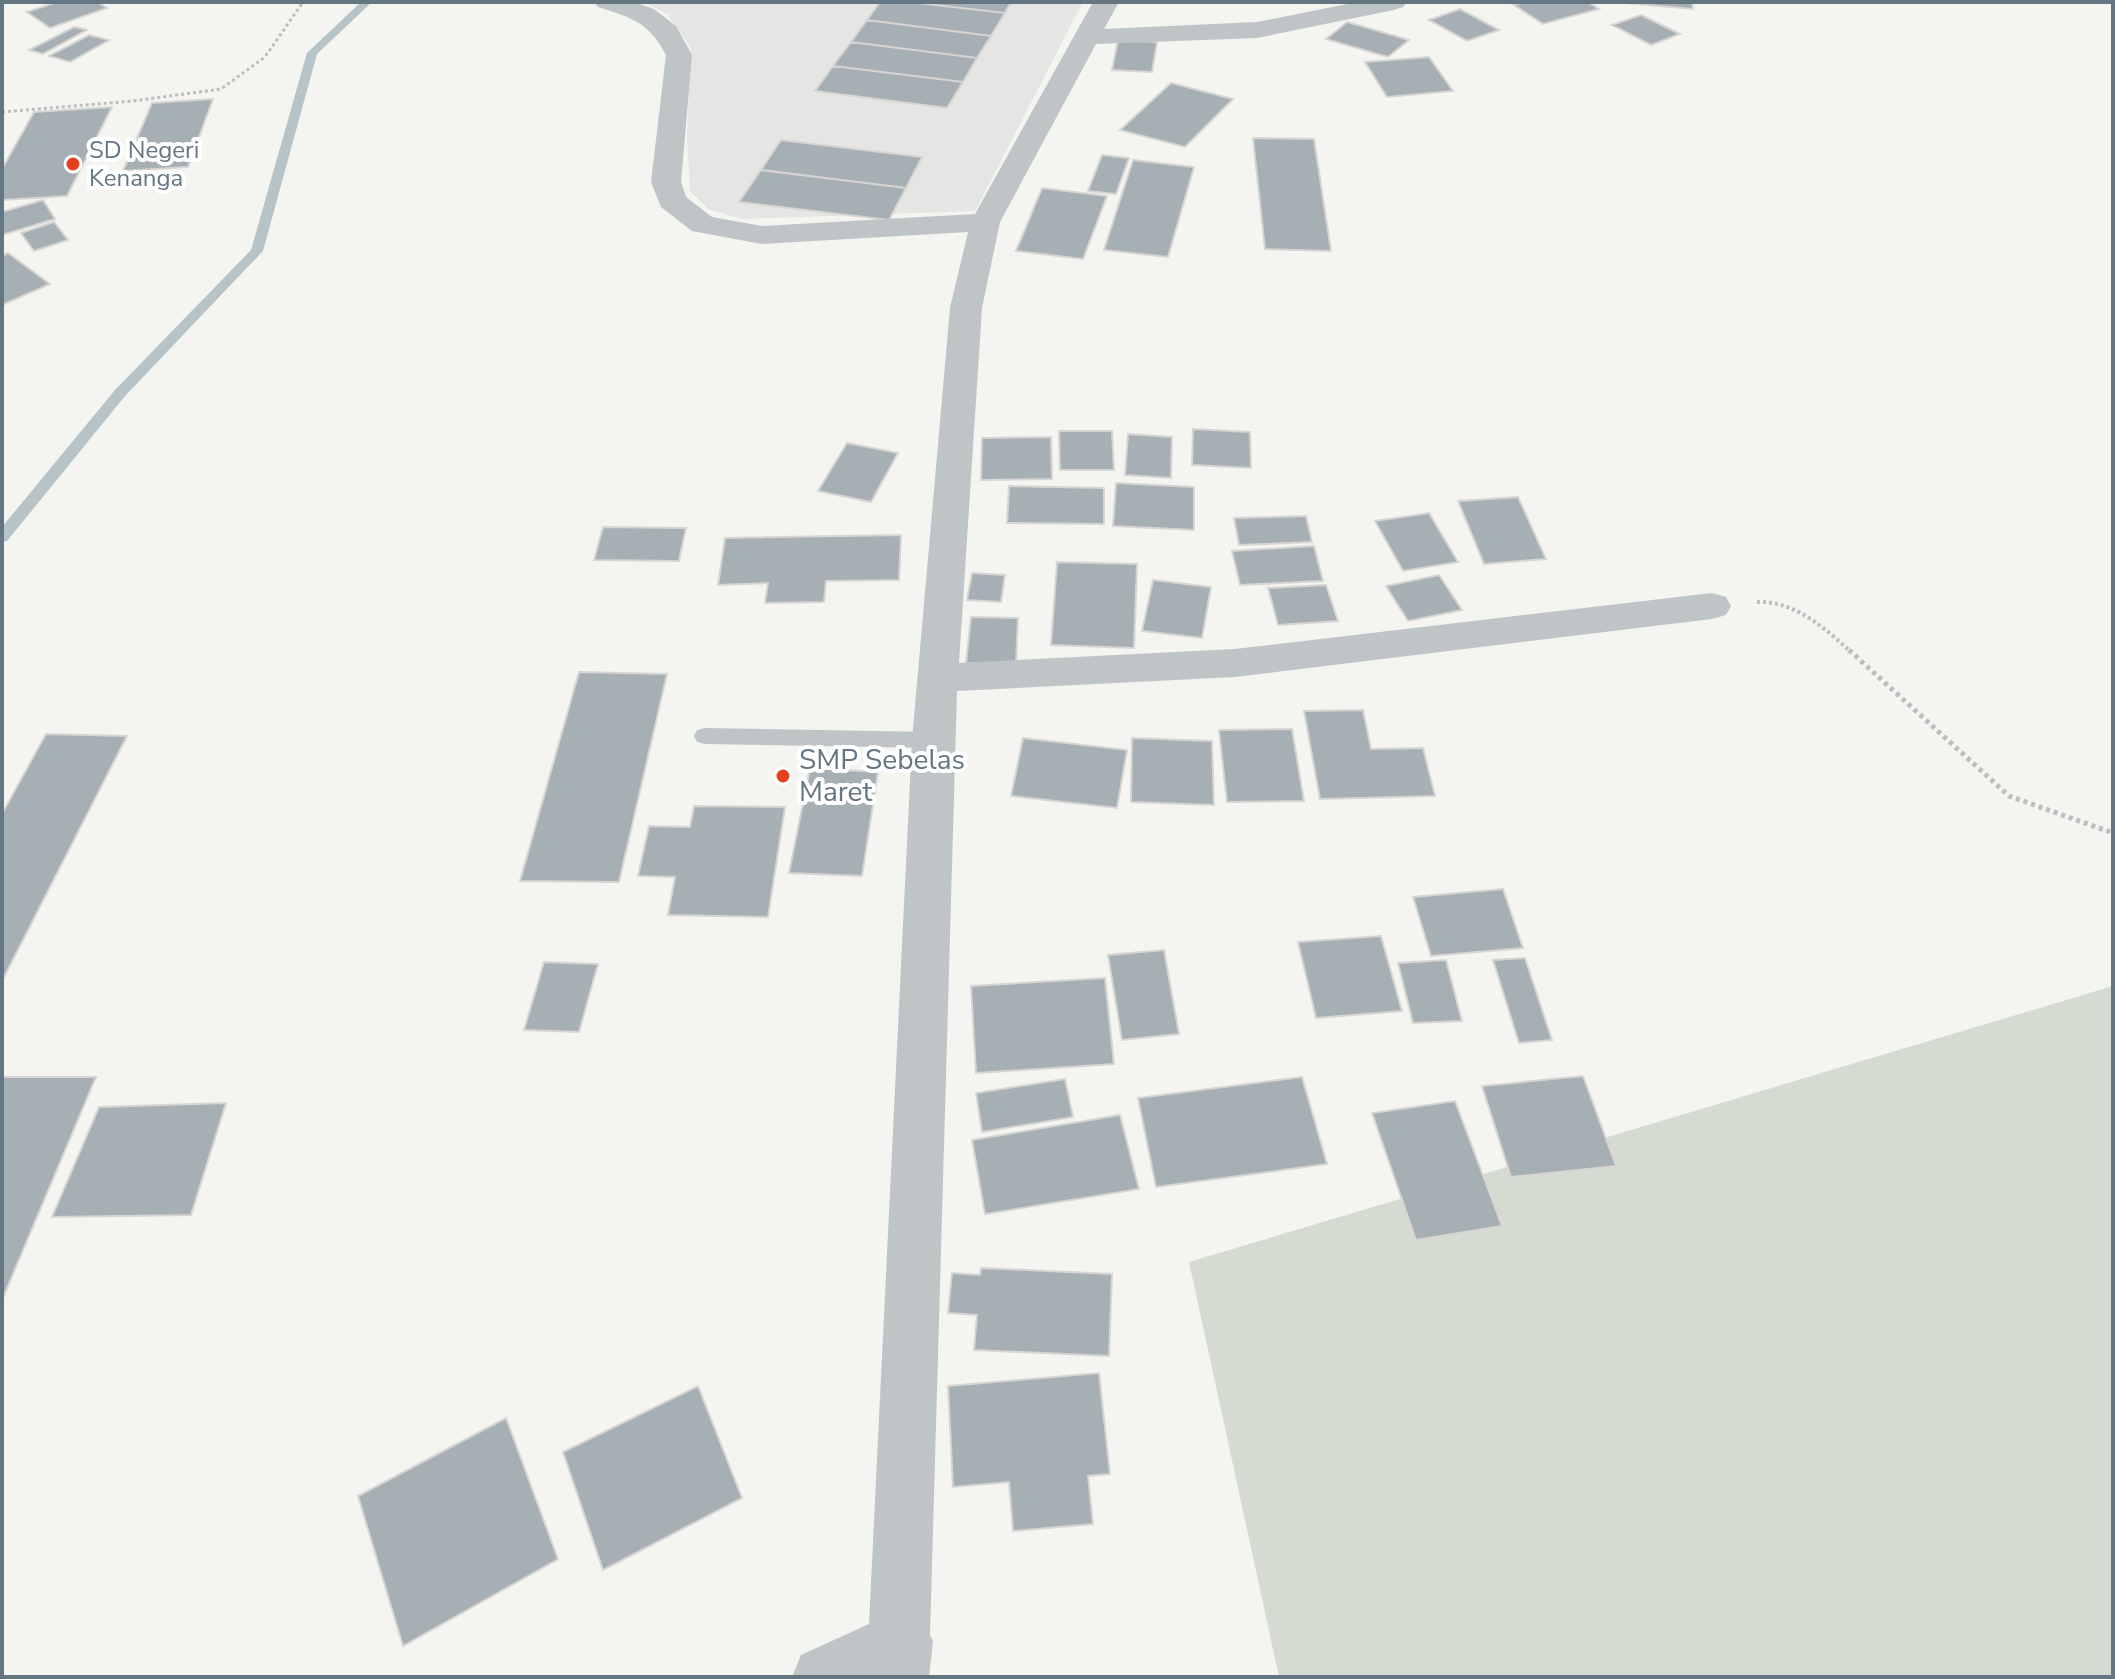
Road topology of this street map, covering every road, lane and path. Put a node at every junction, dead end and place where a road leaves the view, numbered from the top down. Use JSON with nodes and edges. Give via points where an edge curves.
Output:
{"nodes":[{"id":1,"x":303,"y":2,"type":"edge"},
{"id":2,"x":1394,"y":2,"type":"edge"},
{"id":3,"x":616,"y":3,"type":"edge"},
{"id":4,"x":1097,"y":19,"type":"edge"},
{"id":5,"x":2,"y":112,"type":"edge"},
{"id":6,"x":985,"y":222,"type":"junction"},
{"id":7,"x":1712,"y":606,"type":"joint"},
{"id":8,"x":937,"y":678,"type":"junction"},
{"id":9,"x":705,"y":736,"type":"dead end"},
{"id":10,"x":933,"y":740,"type":"junction"},
{"id":11,"x":2113,"y":833,"type":"edge"},
{"id":12,"x":900,"y":1659,"type":"edge"},
{"id":13,"x":823,"y":1677,"type":"edge"}],
"edges":[{"from":1,"to":5,"type":"path","via":[[265,57],[221,89]]},
{"from":2,"to":4,"type":"street","via":[[1257,30]]},
{"from":3,"to":6,"type":"street","via":[[645,14],[667,32],[679,55],[666,182],[672,201],[703,225],[762,235]]},
{"from":4,"to":6,"type":"street"},
{"from":6,"to":8,"type":"street","via":[[966,308]]},
{"from":7,"to":8,"type":"street","via":[[1235,663]]},
{"from":7,"to":11,"type":"path","via":[[1772,601],[1819,623],[2009,796]]},
{"from":8,"to":10,"type":"street"},
{"from":9,"to":10,"type":"lane"},
{"from":10,"to":12,"type":"street"},
{"from":12,"to":13,"type":"street"}]}
